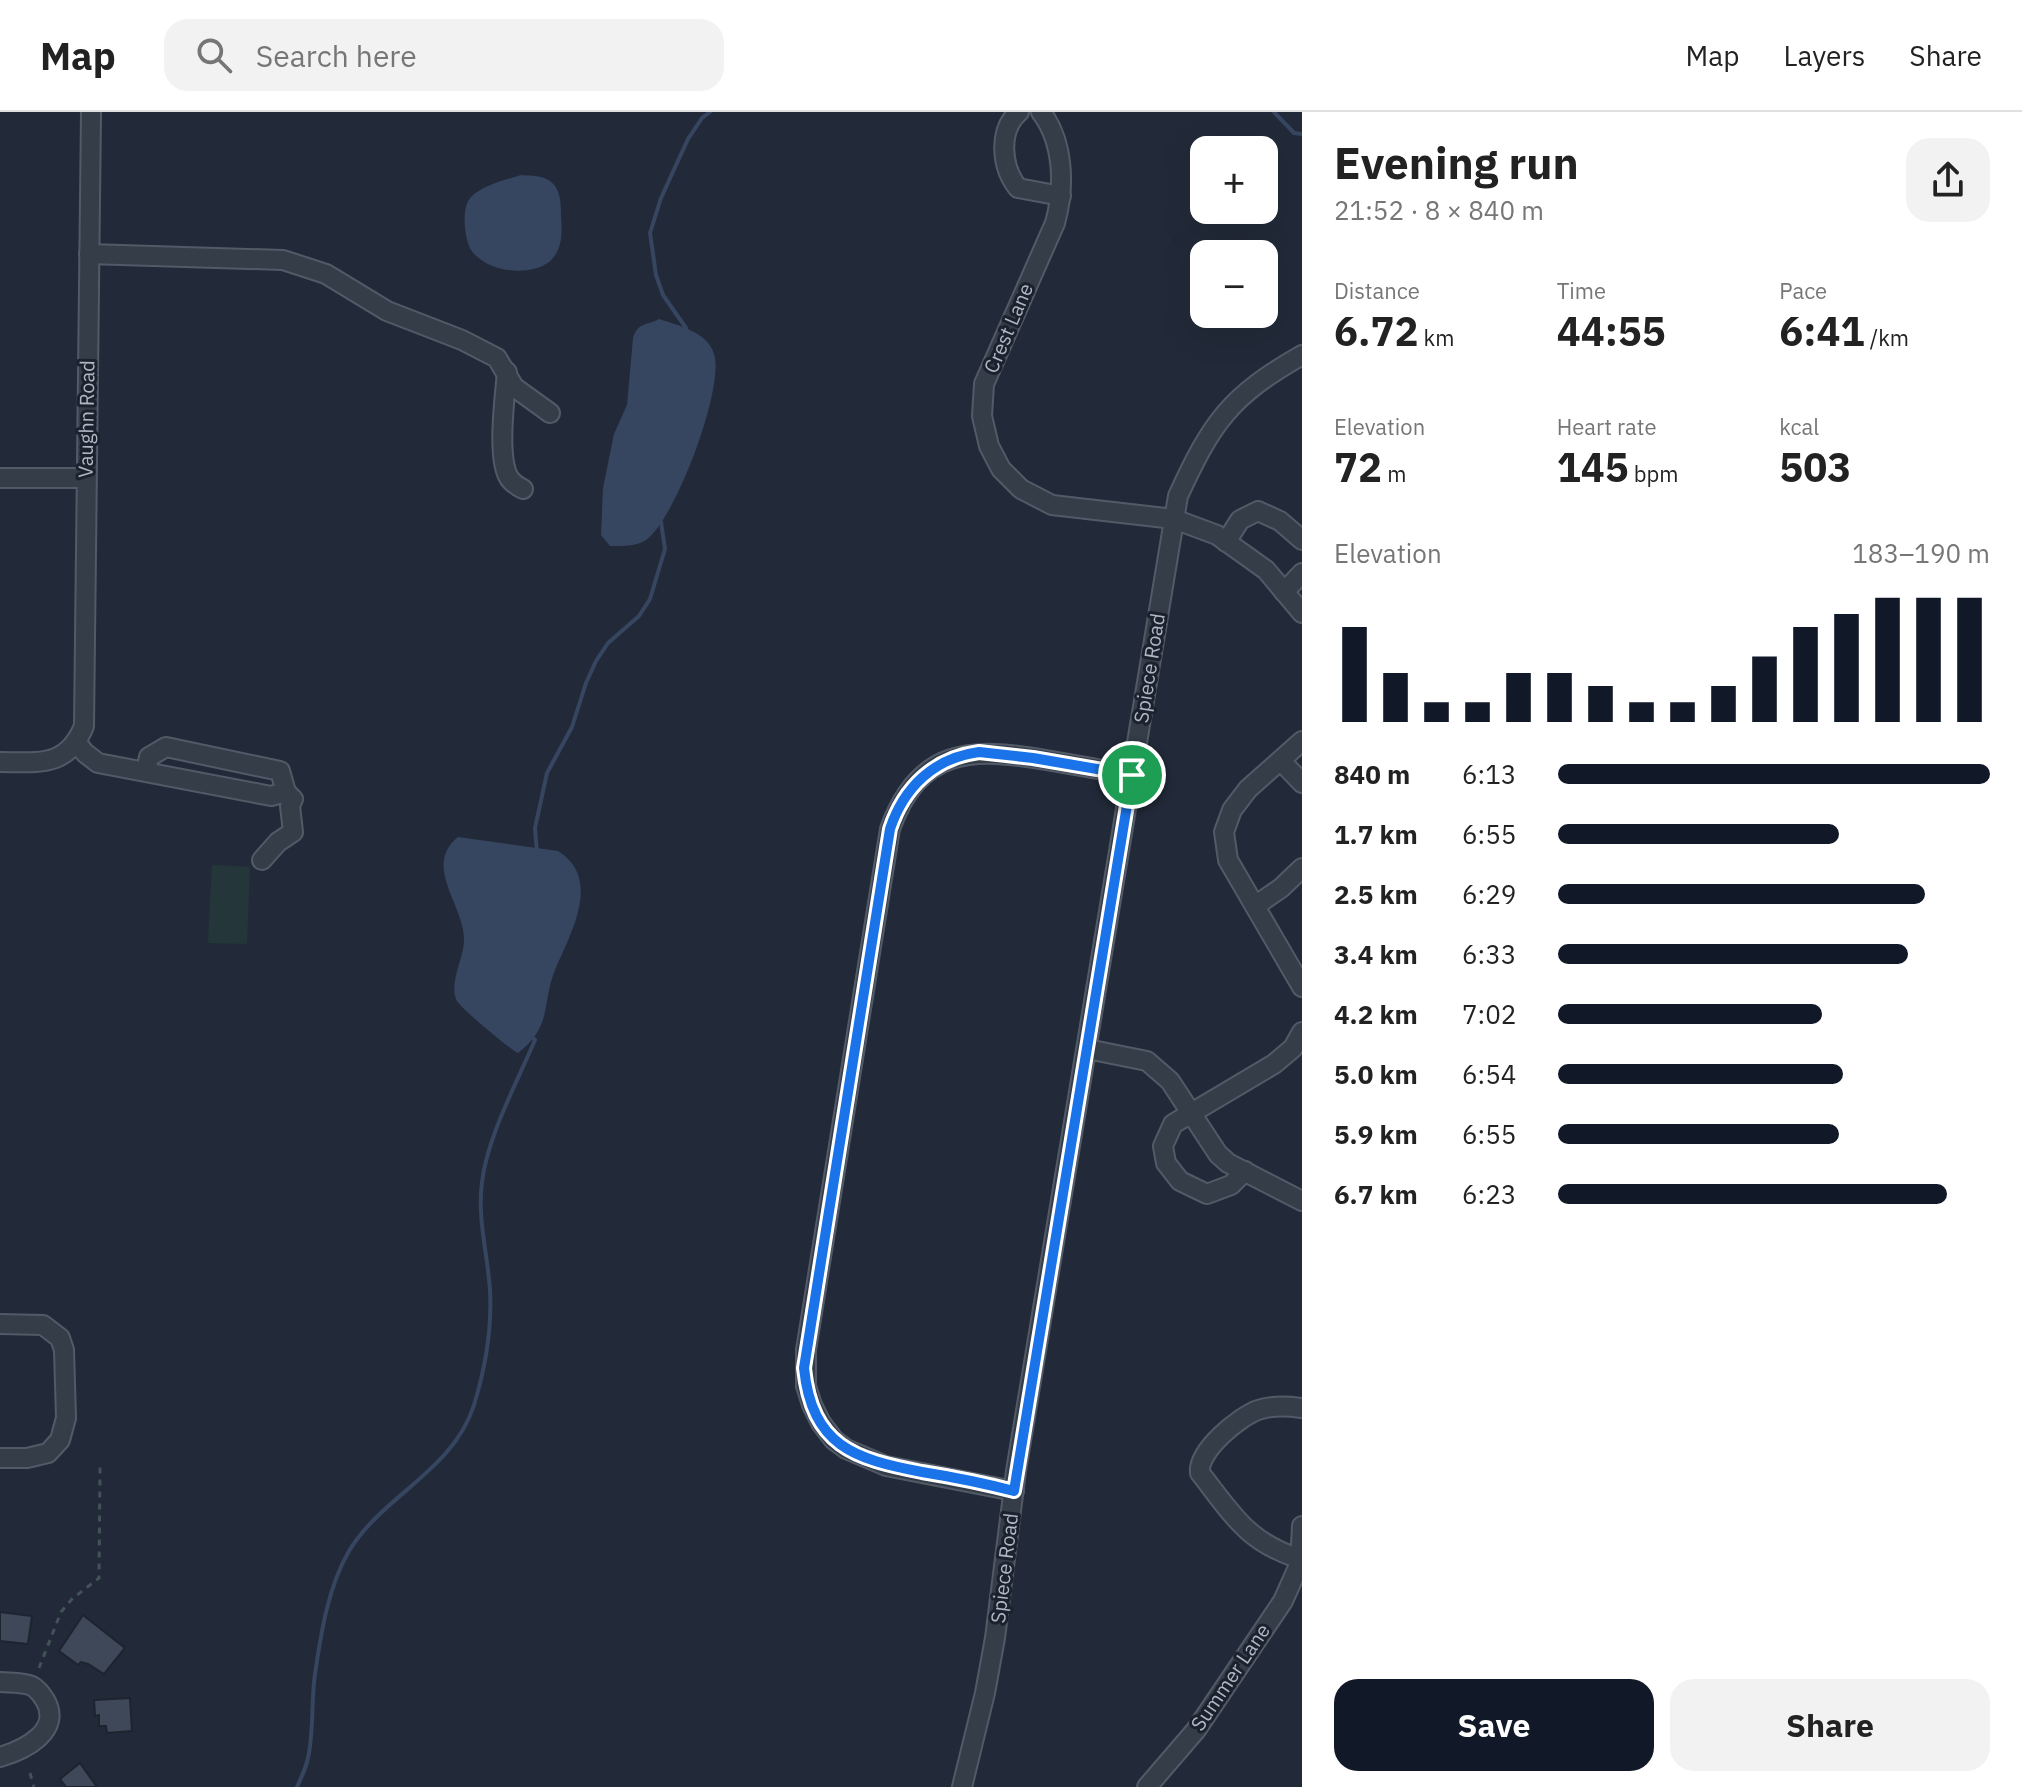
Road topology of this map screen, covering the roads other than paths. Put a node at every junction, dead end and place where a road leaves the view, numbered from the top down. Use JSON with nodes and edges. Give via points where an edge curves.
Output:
{"nodes":[{"id":1,"x":91,"y":112,"type":"edge"},
{"id":2,"x":1019,"y":112,"type":"edge"},
{"id":3,"x":1041,"y":112,"type":"edge"},
{"id":4,"x":1061,"y":196,"type":"junction"},
{"id":5,"x":89,"y":254,"type":"junction"},
{"id":6,"x":1302,"y":355,"type":"edge"},
{"id":7,"x":507,"y":372,"type":"junction"},
{"id":8,"x":550,"y":413,"type":"dead end"},
{"id":9,"x":0,"y":478,"type":"edge"},
{"id":10,"x":85,"y":478,"type":"junction"},
{"id":11,"x":523,"y":489,"type":"dead end"},
{"id":12,"x":1174,"y":519,"type":"junction"},
{"id":13,"x":1302,"y":540,"type":"edge"},
{"id":14,"x":1226,"y":542,"type":"junction"},
{"id":15,"x":1302,"y":573,"type":"edge"},
{"id":16,"x":1284,"y":592,"type":"junction"},
{"id":17,"x":1302,"y":613,"type":"edge"},
{"id":18,"x":81,"y":734,"type":"junction"},
{"id":19,"x":1302,"y":741,"type":"edge"},
{"id":20,"x":1281,"y":761,"type":"junction"},
{"id":21,"x":0,"y":762,"type":"edge"},
{"id":22,"x":146,"y":771,"type":"junction"},
{"id":23,"x":1132,"y":775,"type":"junction"},
{"id":24,"x":1302,"y":783,"type":"edge"},
{"id":25,"x":286,"y":792,"type":"junction"},
{"id":26,"x":262,"y":860,"type":"dead end"},
{"id":27,"x":1302,"y":868,"type":"edge"},
{"id":28,"x":1255,"y":906,"type":"junction"},
{"id":29,"x":1302,"y":987,"type":"edge"},
{"id":30,"x":1302,"y":1032,"type":"edge"},
{"id":31,"x":1087,"y":1049,"type":"junction"},
{"id":32,"x":1189,"y":1112,"type":"junction"},
{"id":33,"x":1245,"y":1171,"type":"junction"},
{"id":34,"x":1302,"y":1201,"type":"edge"},
{"id":35,"x":0,"y":1324,"type":"edge"},
{"id":36,"x":1302,"y":1408,"type":"edge"},
{"id":37,"x":0,"y":1458,"type":"edge"},
{"id":38,"x":1014,"y":1491,"type":"junction"},
{"id":39,"x":1302,"y":1526,"type":"edge"},
{"id":40,"x":1300,"y":1559,"type":"junction"},
{"id":41,"x":0,"y":1682,"type":"edge"},
{"id":42,"x":0,"y":1757,"type":"edge"},
{"id":43,"x":962,"y":1787,"type":"edge"},
{"id":44,"x":1147,"y":1787,"type":"edge"}],
"edges":[{"from":1,"to":5,"type":"street","name":"Vaughn Road"},
{"from":2,"to":4,"type":"street","via":[[1004,140],[1010,177],[1018,188]]},
{"from":3,"to":4,"type":"street","name":"Crest Lane","via":[[1057,143]]},
{"from":4,"to":12,"type":"street","name":"Crest Lane","via":[[1055,223],[984,384],[982,416],[989,446],[1001,469],[1021,489],[1052,505]]},
{"from":5,"to":7,"type":"street","via":[[283,260],[326,274],[387,311],[462,340],[497,358]]},
{"from":5,"to":10,"type":"street","name":"Vaughn Road"},
{"from":6,"to":12,"type":"street","name":"Spiece Road","via":[[1244,393],[1221,416],[1189,471]]},
{"from":7,"to":8,"type":"street","via":[[514,387]]},
{"from":7,"to":11,"type":"street","via":[[504,456],[507,474]]},
{"from":9,"to":10,"type":"street"},
{"from":10,"to":18,"type":"street","name":"Vaughn Road"},
{"from":12,"to":14,"type":"street","name":"Crest Lane"},
{"from":12,"to":23,"type":"street","name":"Spiece Road"},
{"from":13,"to":14,"type":"street","via":[[1258,511],[1240,520]]},
{"from":14,"to":16,"type":"street","name":"Crest Lane","via":[[1266,570]]},
{"from":15,"to":16,"type":"street"},
{"from":16,"to":17,"type":"street","name":"Crest Lane"},
{"from":18,"to":21,"type":"street","via":[[67,753],[46,762]]},
{"from":18,"to":22,"type":"street","via":[[85,753],[98,763]]},
{"from":19,"to":20,"type":"street"},
{"from":20,"to":24,"type":"street"},
{"from":20,"to":28,"type":"street","via":[[1248,789],[1224,832],[1228,860]]},
{"from":22,"to":25,"type":"street","via":[[271,796]]},
{"from":22,"to":25,"type":"street","via":[[149,757],[166,747],[280,771]]},
{"from":23,"to":31,"type":"street","name":"Spiece Road"},
{"from":23,"to":38,"type":"street","via":[[1033,758],[969,754],[921,777],[906,793],[890,829],[806,1350],[806,1386],[834,1440],[866,1460]]},
{"from":25,"to":26,"type":"street","via":[[293,799],[293,832]]},
{"from":27,"to":28,"type":"street"},
{"from":28,"to":29,"type":"street"},
{"from":30,"to":32,"type":"street","via":[[1274,1064]]},
{"from":31,"to":32,"type":"street","via":[[1147,1061],[1170,1081]]},
{"from":31,"to":38,"type":"street","name":"Spiece Road"},
{"from":32,"to":33,"type":"street","via":[[1218,1154]]},
{"from":32,"to":33,"type":"street","via":[[1173,1124],[1163,1146],[1166,1163],[1180,1181],[1207,1194],[1231,1185]]},
{"from":33,"to":34,"type":"street"},
{"from":35,"to":37,"type":"street","via":[[43,1325],[60,1338],[66,1418],[60,1440],[48,1453]]},
{"from":36,"to":40,"type":"street","via":[[1254,1412],[1208,1447],[1199,1466],[1216,1494],[1260,1543]]},
{"from":38,"to":43,"type":"street","name":"Spiece Road","via":[[995,1638]]},
{"from":39,"to":40,"type":"street","name":"Summer Lane"},
{"from":40,"to":44,"type":"street","name":"Summer Lane","via":[[1283,1601],[1196,1730]]},
{"from":41,"to":42,"type":"street","via":[[28,1684],[50,1709],[43,1734],[18,1752]]}]}
